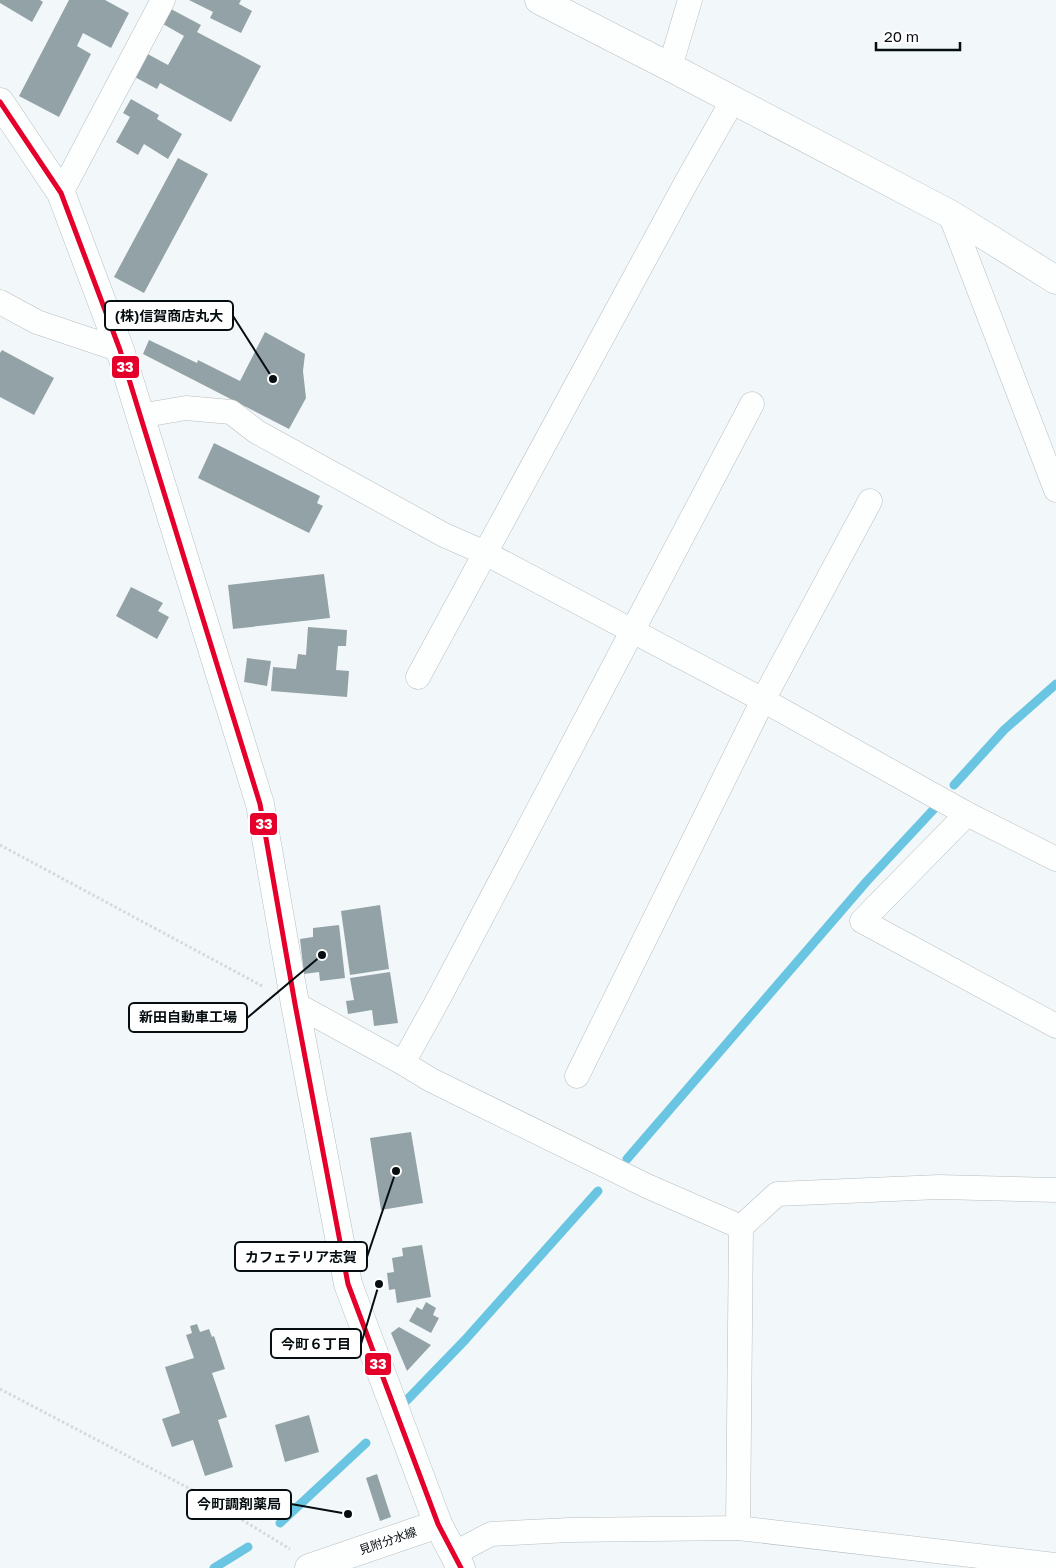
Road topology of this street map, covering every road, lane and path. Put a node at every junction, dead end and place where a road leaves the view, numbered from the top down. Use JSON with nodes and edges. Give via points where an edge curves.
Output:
{"nodes":[{"id":1,"x":163,"y":0,"type":"edge"},
{"id":2,"x":539,"y":0,"type":"edge"},
{"id":3,"x":690,"y":0,"type":"edge"},
{"id":4,"x":670,"y":67,"type":"junction"},
{"id":5,"x":733,"y":100,"type":"junction"},
{"id":6,"x":0,"y":102,"type":"edge"},
{"id":7,"x":61,"y":192,"type":"junction"},
{"id":8,"x":950,"y":214,"type":"junction"},
{"id":9,"x":1056,"y":280,"type":"edge"},
{"id":10,"x":0,"y":302,"type":"edge"},
{"id":11,"x":120,"y":350,"type":"junction"},
{"id":12,"x":752,"y":404,"type":"dead end"},
{"id":13,"x":139,"y":416,"type":"junction"},
{"id":14,"x":1056,"y":490,"type":"edge"},
{"id":15,"x":870,"y":501,"type":"dead end"},
{"id":16,"x":485,"y":552,"type":"junction"},
{"id":17,"x":631,"y":631,"type":"junction"},
{"id":18,"x":418,"y":677,"type":"dead end"},
{"id":19,"x":762,"y":700,"type":"junction"},
{"id":20,"x":967,"y":814,"type":"junction"},
{"id":21,"x":0,"y":845,"type":"edge"},
{"id":22,"x":1056,"y":859,"type":"edge"},
{"id":23,"x":295,"y":1004,"type":"junction"},
{"id":24,"x":1056,"y":1026,"type":"edge"},
{"id":25,"x":403,"y":1062,"type":"junction"},
{"id":26,"x":577,"y":1076,"type":"dead end"},
{"id":27,"x":1056,"y":1190,"type":"edge"},
{"id":28,"x":741,"y":1226,"type":"junction"},
{"id":29,"x":0,"y":1389,"type":"edge"},
{"id":30,"x":438,"y":1524,"type":"junction"},
{"id":31,"x":738,"y":1528,"type":"junction"},
{"id":32,"x":457,"y":1561,"type":"edge"},
{"id":33,"x":969,"y":1562,"type":"edge"},
{"id":34,"x":1056,"y":1566,"type":"edge"},
{"id":35,"x":309,"y":1568,"type":"edge"}],
"edges":[{"from":1,"to":7,"type":"street"},
{"from":2,"to":4,"type":"main road"},
{"from":3,"to":4,"type":"street"},
{"from":4,"to":5,"type":"main road"},
{"from":5,"to":8,"type":"main road"},
{"from":5,"to":16,"type":"street"},
{"from":6,"to":7,"type":"main road"},
{"from":7,"to":11,"type":"main road"},
{"from":8,"to":9,"type":"main road"},
{"from":8,"to":14,"type":"street"},
{"from":10,"to":11,"type":"street","via":[[37,322]]},
{"from":11,"to":13,"type":"main road"},
{"from":12,"to":17,"type":"street"},
{"from":13,"to":16,"type":"street","via":[[186,408],[231,412],[282,446],[444,535]]},
{"from":13,"to":23,"type":"main road","via":[[260,804]]},
{"from":15,"to":19,"type":"street"},
{"from":16,"to":17,"type":"street"},
{"from":16,"to":18,"type":"street"},
{"from":17,"to":19,"type":"street"},
{"from":17,"to":25,"type":"street"},
{"from":19,"to":20,"type":"street"},
{"from":19,"to":26,"type":"street"},
{"from":20,"to":22,"type":"street"},
{"from":20,"to":24,"type":"street","via":[[862,920]]},
{"from":21,"to":23,"type":"path"},
{"from":23,"to":25,"type":"street"},
{"from":23,"to":30,"type":"main road","via":[[348,1284]]},
{"from":25,"to":28,"type":"street","via":[[431,1080],[647,1186]]},
{"from":27,"to":28,"type":"street","via":[[939,1187],[777,1194]]},
{"from":28,"to":31,"type":"street"},
{"from":29,"to":35,"type":"path","via":[[198,1493],[287,1546]]},
{"from":30,"to":32,"type":"main road"},
{"from":30,"to":35,"type":"main road","name":"見附分水線"},
{"from":31,"to":32,"type":"street","via":[[491,1534]]},
{"from":31,"to":33,"type":"street"},
{"from":33,"to":34,"type":"street"}]}
